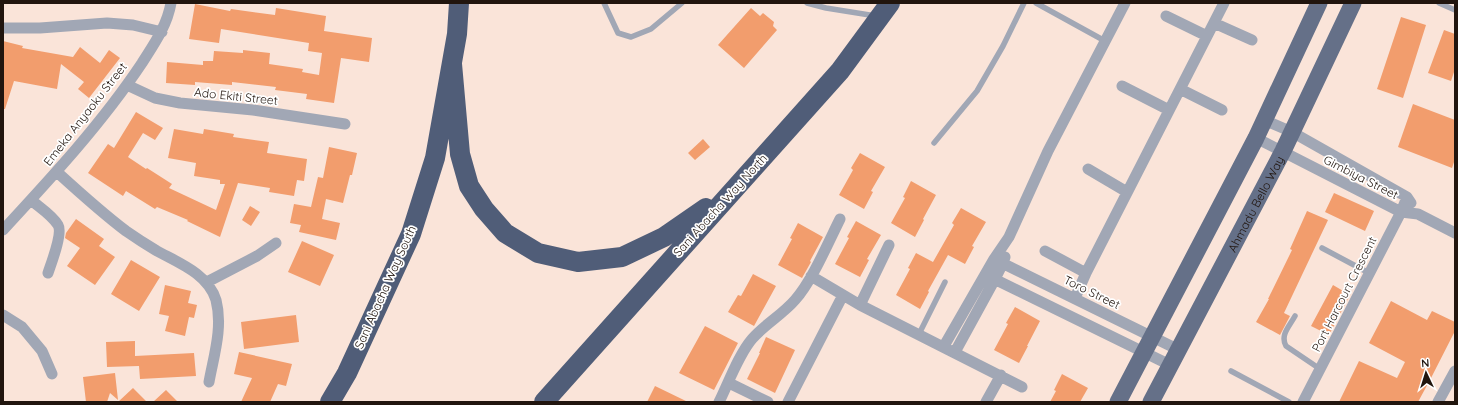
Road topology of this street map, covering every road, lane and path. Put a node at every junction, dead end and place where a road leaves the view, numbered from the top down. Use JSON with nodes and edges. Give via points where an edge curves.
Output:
{"nodes":[{"id":1,"x":171,"y":3,"type":"edge"},
{"id":2,"x":459,"y":3,"type":"edge"},
{"id":3,"x":604,"y":3,"type":"edge"},
{"id":4,"x":682,"y":3,"type":"edge"},
{"id":5,"x":807,"y":3,"type":"edge"},
{"id":6,"x":1024,"y":3,"type":"edge"},
{"id":7,"x":1036,"y":3,"type":"edge"},
{"id":8,"x":1125,"y":3,"type":"edge"},
{"id":9,"x":1224,"y":3,"type":"edge"},
{"id":10,"x":1319,"y":3,"type":"edge"},
{"id":11,"x":1353,"y":3,"type":"edge"},
{"id":12,"x":1440,"y":3,"type":"edge"},
{"id":13,"x":885,"y":10,"type":"edge"},
{"id":14,"x":1455,"y":10,"type":"edge"},
{"id":15,"x":1166,"y":16,"type":"dead end"},
{"id":16,"x":1214,"y":23,"type":"junction"},
{"id":17,"x":3,"y":28,"type":"edge"},
{"id":18,"x":162,"y":32,"type":"junction"},
{"id":19,"x":1207,"y":36,"type":"junction"},
{"id":20,"x":1252,"y":40,"type":"dead end"},
{"id":21,"x":1106,"y":41,"type":"junction"},
{"id":22,"x":452,"y":64,"type":"junction"},
{"id":23,"x":128,"y":84,"type":"junction"},
{"id":24,"x":1122,"y":86,"type":"dead end"},
{"id":25,"x":1180,"y":89,"type":"junction"},
{"id":26,"x":1169,"y":110,"type":"junction"},
{"id":27,"x":1222,"y":110,"type":"dead end"},
{"id":28,"x":1264,"y":120,"type":"junction"},
{"id":29,"x":345,"y":124,"type":"dead end"},
{"id":30,"x":1292,"y":132,"type":"junction"},
{"id":31,"x":1256,"y":138,"type":"junction"},
{"id":32,"x":934,"y":142,"type":"dead end"},
{"id":33,"x":1283,"y":151,"type":"junction"},
{"id":34,"x":763,"y":155,"type":"junction"},
{"id":35,"x":1088,"y":169,"type":"dead end"},
{"id":36,"x":57,"y":172,"type":"junction"},
{"id":37,"x":1127,"y":192,"type":"junction"},
{"id":38,"x":1407,"y":197,"type":"junction"},
{"id":39,"x":31,"y":200,"type":"junction"},
{"id":40,"x":1401,"y":212,"type":"junction"},
{"id":41,"x":1418,"y":214,"type":"junction"},
{"id":42,"x":840,"y":219,"type":"dead end"},
{"id":43,"x":3,"y":230,"type":"edge"},
{"id":44,"x":1455,"y":233,"type":"edge"},
{"id":45,"x":276,"y":243,"type":"dead end"},
{"id":46,"x":889,"y":245,"type":"dead end"},
{"id":47,"x":1322,"y":248,"type":"dead end"},
{"id":48,"x":1045,"y":251,"type":"dead end"},
{"id":49,"x":999,"y":261,"type":"junction"},
{"id":50,"x":48,"y":273,"type":"dead end"},
{"id":51,"x":1086,"y":273,"type":"junction"},
{"id":52,"x":1369,"y":273,"type":"junction"},
{"id":53,"x":811,"y":276,"type":"junction"},
{"id":54,"x":990,"y":277,"type":"junction"},
{"id":55,"x":207,"y":282,"type":"junction"},
{"id":56,"x":946,"y":282,"type":"dead end"},
{"id":57,"x":843,"y":295,"type":"junction"},
{"id":58,"x":1075,"y":298,"type":"junction"},
{"id":59,"x":860,"y":305,"type":"junction"},
{"id":60,"x":3,"y":315,"type":"edge"},
{"id":61,"x":1295,"y":316,"type":"dead end"},
{"id":62,"x":919,"y":334,"type":"junction"},
{"id":63,"x":1153,"y":337,"type":"junction"},
{"id":64,"x":944,"y":346,"type":"junction"},
{"id":65,"x":955,"y":352,"type":"junction"},
{"id":66,"x":1145,"y":352,"type":"junction"},
{"id":67,"x":1174,"y":358,"type":"junction"},
{"id":68,"x":1320,"y":369,"type":"junction"},
{"id":69,"x":1230,"y":371,"type":"dead end"},
{"id":70,"x":1455,"y":371,"type":"edge"},
{"id":71,"x":52,"y":374,"type":"dead end"},
{"id":72,"x":1001,"y":375,"type":"junction"},
{"id":73,"x":209,"y":382,"type":"dead end"},
{"id":74,"x":729,"y":383,"type":"junction"},
{"id":75,"x":1022,"y":387,"type":"dead end"},
{"id":76,"x":330,"y":402,"type":"edge"},
{"id":77,"x":544,"y":402,"type":"edge"},
{"id":78,"x":719,"y":402,"type":"edge"},
{"id":79,"x":768,"y":402,"type":"edge"},
{"id":80,"x":788,"y":402,"type":"edge"},
{"id":81,"x":986,"y":402,"type":"edge"},
{"id":82,"x":1118,"y":402,"type":"edge"},
{"id":83,"x":1151,"y":402,"type":"edge"},
{"id":84,"x":1289,"y":402,"type":"edge"},
{"id":85,"x":1303,"y":402,"type":"edge"},
{"id":86,"x":1438,"y":402,"type":"edge"}],
"edges":[{"from":1,"to":18,"type":"street","name":"Emeka Anyaoku Street"},
{"from":2,"to":22,"type":"highway","name":"Sani Abacha Way South"},
{"from":3,"to":4,"type":"lane","via":[[618,33],[631,37],[651,29]]},
{"from":5,"to":13,"type":"lane","via":[[826,8]]},
{"from":6,"to":32,"type":"lane","via":[[1003,46],[976,91]]},
{"from":7,"to":21,"type":"lane"},
{"from":8,"to":21,"type":"street"},
{"from":9,"to":16,"type":"street"},
{"from":10,"to":28,"type":"main road"},
{"from":11,"to":30,"type":"main road","name":"Ahmadu Bello Way"},
{"from":12,"to":14,"type":"lane"},
{"from":13,"to":34,"type":"highway","name":"Sani Abacha Way North","via":[[840,71]]},
{"from":15,"to":19,"type":"street"},
{"from":16,"to":19,"type":"street"},
{"from":16,"to":20,"type":"street"},
{"from":17,"to":18,"type":"street","via":[[40,28],[107,22]]},
{"from":18,"to":23,"type":"street","name":"Emeka Anyaoku Street"},
{"from":19,"to":25,"type":"street"},
{"from":21,"to":49,"type":"street","via":[[1048,151]]},
{"from":22,"to":34,"type":"highway","via":[[460,154],[469,186],[484,209],[505,233],[538,253],[578,262],[622,257],[664,237],[703,211]]},
{"from":22,"to":76,"type":"highway","name":"Sani Abacha Way South","via":[[434,158],[411,234],[347,373]]},
{"from":23,"to":29,"type":"street","name":"Ado Ekiti Street","via":[[155,98],[180,104],[253,110]]},
{"from":23,"to":36,"type":"street","name":"Emeka Anyaoku Street"},
{"from":24,"to":26,"type":"street"},
{"from":25,"to":26,"type":"street"},
{"from":25,"to":27,"type":"street"},
{"from":26,"to":37,"type":"street"},
{"from":28,"to":30,"type":"street"},
{"from":28,"to":31,"type":"main road"},
{"from":30,"to":33,"type":"main road","name":"Ahmadu Bello Way"},
{"from":30,"to":38,"type":"street"},
{"from":31,"to":33,"type":"street","name":"Gimbiya Street"},
{"from":31,"to":63,"type":"main road"},
{"from":33,"to":40,"type":"street","name":"Gimbiya Street"},
{"from":33,"to":67,"type":"main road","name":"Ahmadu Bello Way"},
{"from":34,"to":77,"type":"highway","name":"Sani Abacha Way North"},
{"from":35,"to":37,"type":"street"},
{"from":36,"to":39,"type":"street","name":"Emeka Anyaoku Street"},
{"from":36,"to":55,"type":"street","via":[[126,231],[183,264]]},
{"from":37,"to":51,"type":"street"},
{"from":38,"to":40,"type":"street","name":"Port Harcourt Crescent"},
{"from":38,"to":41,"type":"street"},
{"from":39,"to":43,"type":"street","name":"Emeka Anyaoku Street"},
{"from":39,"to":50,"type":"street","via":[[59,226],[60,233]]},
{"from":40,"to":41,"type":"street","name":"Gimbiya Street"},
{"from":40,"to":52,"type":"street","name":"Port Harcourt Crescent"},
{"from":41,"to":44,"type":"street","name":"Gimbiya Street"},
{"from":42,"to":53,"type":"street"},
{"from":45,"to":55,"type":"street"},
{"from":46,"to":59,"type":"street"},
{"from":47,"to":52,"type":"lane"},
{"from":48,"to":51,"type":"street"},
{"from":49,"to":54,"type":"street"},
{"from":49,"to":58,"type":"street","name":"Toro Street"},
{"from":51,"to":58,"type":"street"},
{"from":52,"to":68,"type":"street","name":"Port Harcourt Crescent"},
{"from":53,"to":57,"type":"street"},
{"from":53,"to":74,"type":"street","via":[[795,300],[750,341]]},
{"from":54,"to":64,"type":"street"},
{"from":54,"to":65,"type":"street"},
{"from":54,"to":66,"type":"street"},
{"from":55,"to":73,"type":"street","via":[[216,299],[219,316],[217,343]]},
{"from":56,"to":62,"type":"lane"},
{"from":57,"to":59,"type":"street"},
{"from":57,"to":80,"type":"street"},
{"from":58,"to":63,"type":"street","name":"Toro Street"},
{"from":59,"to":62,"type":"street"},
{"from":60,"to":71,"type":"street","via":[[22,327],[42,351]]},
{"from":61,"to":68,"type":"lane","via":[[1283,341],[1286,346]]},
{"from":62,"to":64,"type":"street"},
{"from":63,"to":66,"type":"main road"},
{"from":63,"to":67,"type":"street","name":"Toro Street"},
{"from":64,"to":65,"type":"street"},
{"from":65,"to":72,"type":"street"},
{"from":66,"to":67,"type":"street"},
{"from":66,"to":82,"type":"main road"},
{"from":67,"to":83,"type":"main road","name":"Ahmadu Bello Way"},
{"from":68,"to":85,"type":"street","name":"Port Harcourt Crescent"},
{"from":69,"to":84,"type":"lane"},
{"from":70,"to":86,"type":"street"},
{"from":72,"to":75,"type":"street"},
{"from":72,"to":81,"type":"street"},
{"from":74,"to":78,"type":"street"},
{"from":74,"to":79,"type":"street"}]}
